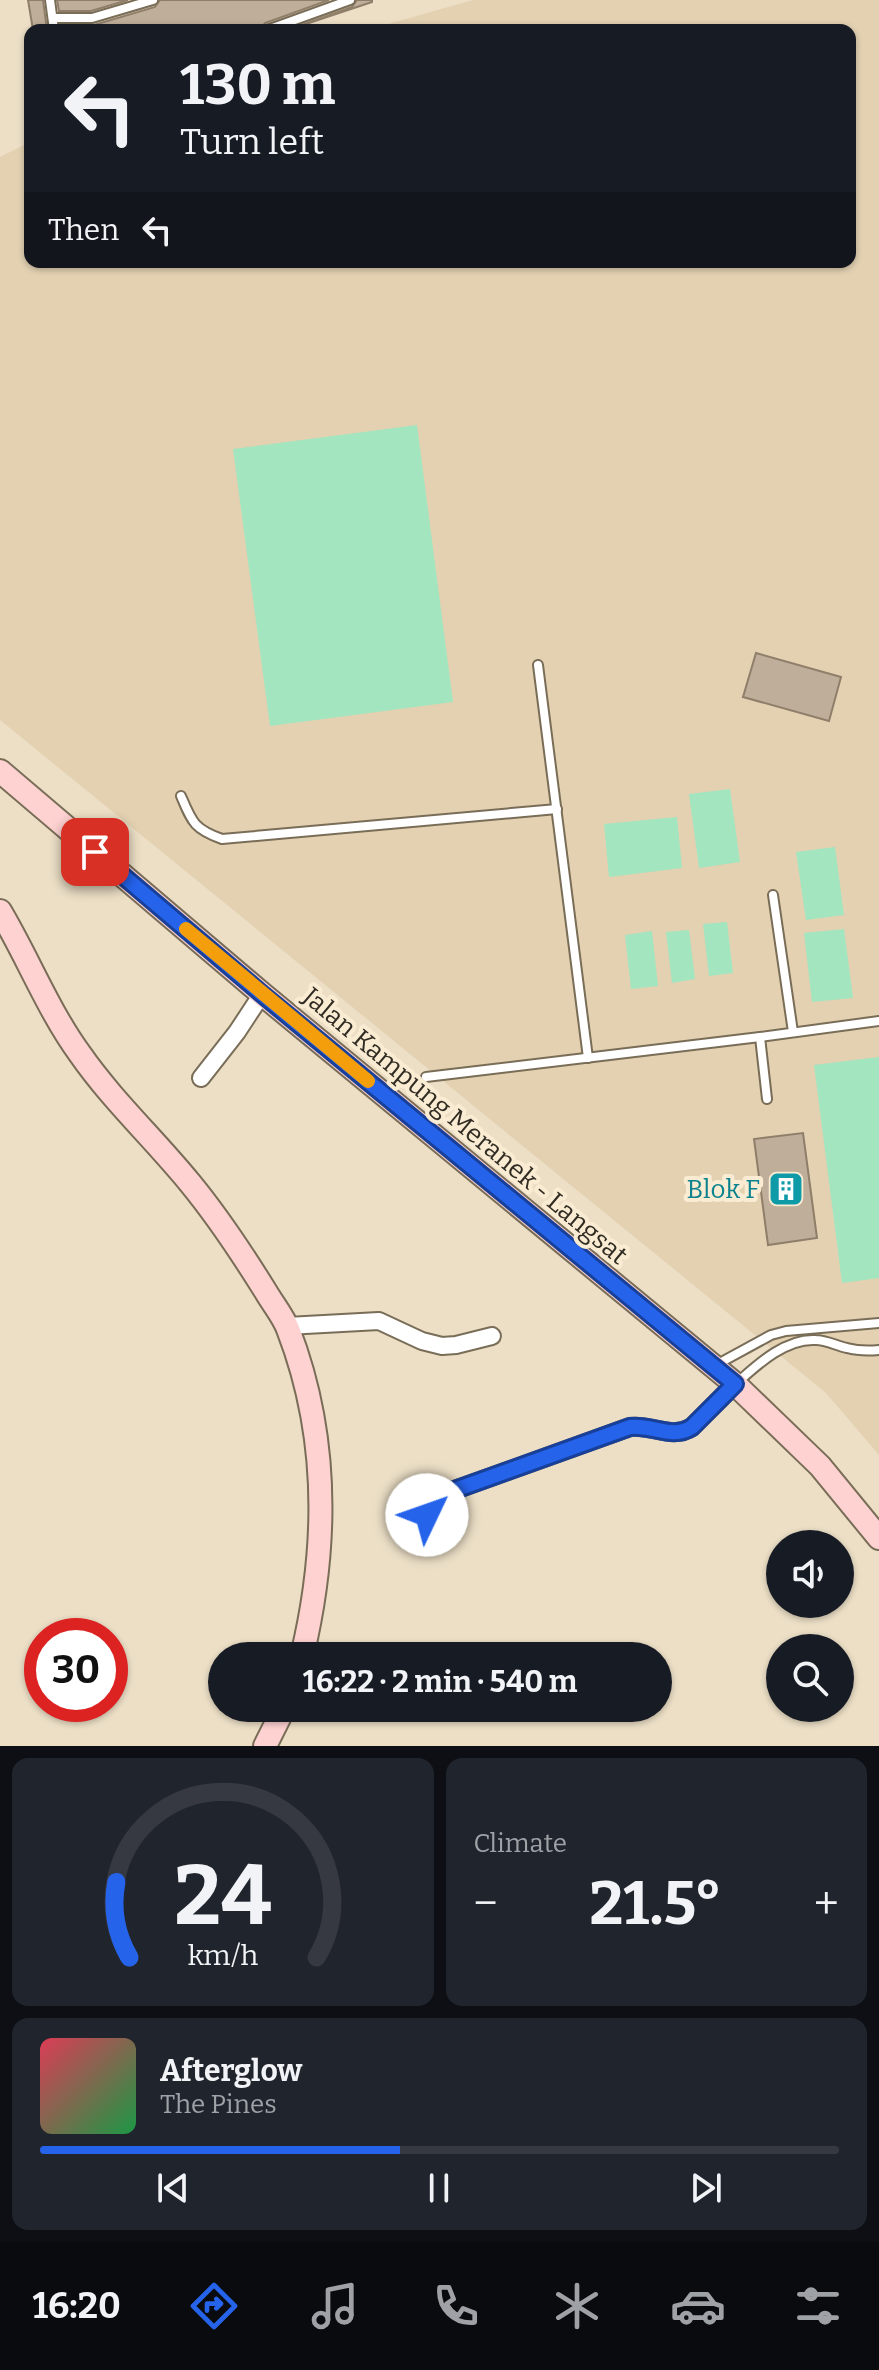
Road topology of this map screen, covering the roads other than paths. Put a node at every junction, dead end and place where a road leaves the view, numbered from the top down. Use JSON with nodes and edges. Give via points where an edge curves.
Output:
{"nodes":[{"id":1,"x":50,"y":0,"type":"edge"},
{"id":2,"x":153,"y":0,"type":"edge"},
{"id":3,"x":350,"y":0,"type":"edge"},
{"id":4,"x":120,"y":4,"type":"edge"},
{"id":5,"x":53,"y":18,"type":"junction"},
{"id":6,"x":54,"y":24,"type":"edge"},
{"id":7,"x":284,"y":24,"type":"edge"},
{"id":8,"x":538,"y":665,"type":"dead end"},
{"id":9,"x":0,"y":771,"type":"edge"},
{"id":10,"x":181,"y":796,"type":"dead end"},
{"id":11,"x":557,"y":809,"type":"junction"},
{"id":12,"x":773,"y":895,"type":"dead end"},
{"id":13,"x":0,"y":911,"type":"edge"},
{"id":14,"x":262,"y":994,"type":"junction"},
{"id":15,"x":879,"y":1021,"type":"edge"},
{"id":16,"x":793,"y":1032,"type":"junction"},
{"id":17,"x":760,"y":1037,"type":"junction"},
{"id":18,"x":588,"y":1058,"type":"junction"},
{"id":19,"x":426,"y":1077,"type":"dead end"},
{"id":20,"x":201,"y":1078,"type":"dead end"},
{"id":21,"x":767,"y":1099,"type":"dead end"},
{"id":22,"x":879,"y":1323,"type":"edge"},
{"id":23,"x":287,"y":1326,"type":"junction"},
{"id":24,"x":831,"y":1326,"type":"junction"},
{"id":25,"x":492,"y":1336,"type":"dead end"},
{"id":26,"x":831,"y":1343,"type":"junction"},
{"id":27,"x":879,"y":1350,"type":"edge"},
{"id":28,"x":713,"y":1367,"type":"junction"},
{"id":29,"x":735,"y":1384,"type":"junction"},
{"id":30,"x":879,"y":1538,"type":"edge"},
{"id":31,"x":428,"y":1544,"type":"dead end"},
{"id":32,"x":305,"y":1642,"type":"edge"},
{"id":33,"x":277,"y":1722,"type":"edge"},
{"id":34,"x":265,"y":1746,"type":"edge"}],
"edges":[{"from":1,"to":5,"type":"lane"},
{"from":2,"to":4,"type":"lane"},
{"from":3,"to":7,"type":"lane"},
{"from":4,"to":5,"type":"lane","via":[[92,18]]},
{"from":5,"to":6,"type":"lane"},
{"from":8,"to":11,"type":"lane"},
{"from":9,"to":14,"type":"main road","name":"Jalan Kampung Meranek - Langsat"},
{"from":10,"to":11,"type":"lane","via":[[195,825],[222,839]]},
{"from":11,"to":18,"type":"lane"},
{"from":12,"to":16,"type":"lane"},
{"from":13,"to":23,"type":"main road","via":[[78,1052],[192,1186]]},
{"from":14,"to":20,"type":"street"},
{"from":14,"to":28,"type":"main road","name":"Jalan Kampung Meranek - Langsat"},
{"from":15,"to":16,"type":"lane"},
{"from":16,"to":17,"type":"lane"},
{"from":17,"to":18,"type":"lane"},
{"from":17,"to":21,"type":"lane"},
{"from":18,"to":19,"type":"lane"},
{"from":22,"to":24,"type":"lane"},
{"from":23,"to":25,"type":"street","via":[[379,1321],[442,1346]]},
{"from":23,"to":32,"type":"main road","via":[[319,1453],[320,1535]]},
{"from":24,"to":26,"type":"lane"},
{"from":24,"to":28,"type":"lane","via":[[771,1335]]},
{"from":26,"to":27,"type":"lane"},
{"from":26,"to":29,"type":"lane","via":[[792,1344]]},
{"from":28,"to":29,"type":"main road","name":"Jalan Kampung Meranek - Langsat"},
{"from":29,"to":30,"type":"main road","name":"Jalan Kampung Meranek - Langsat","via":[[820,1466]]},
{"from":29,"to":31,"type":"street","via":[[684,1432],[630,1427],[438,1496],[427,1515]]},
{"from":33,"to":34,"type":"main road"}]}
